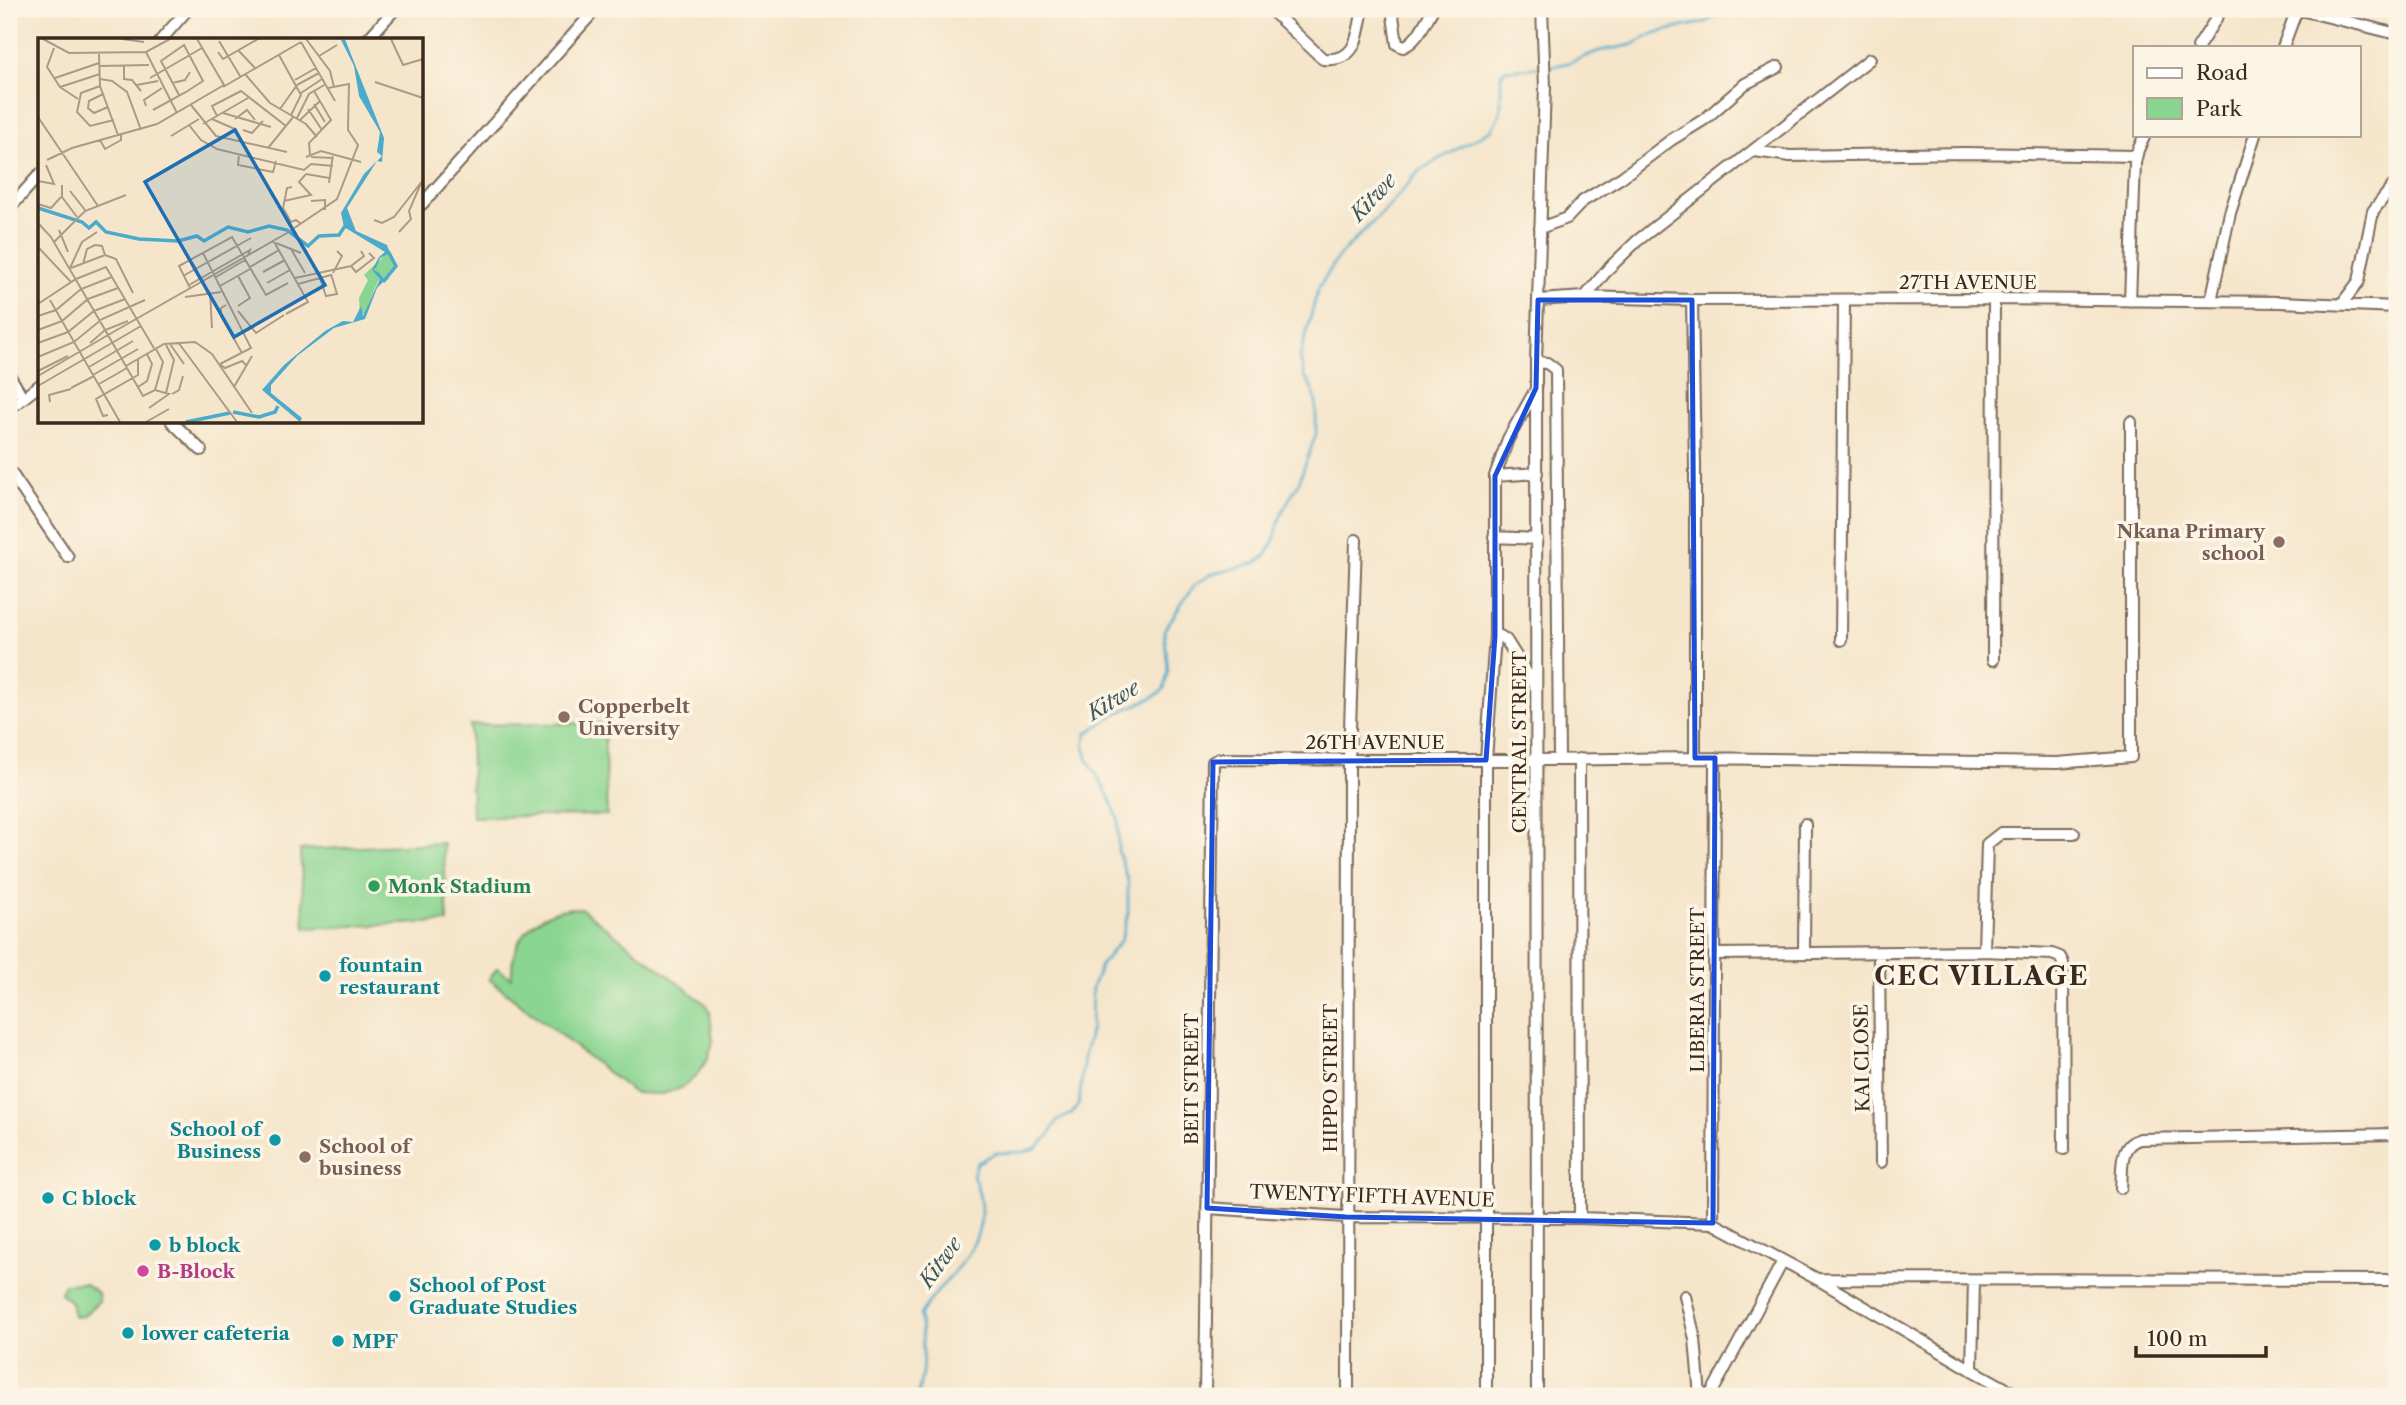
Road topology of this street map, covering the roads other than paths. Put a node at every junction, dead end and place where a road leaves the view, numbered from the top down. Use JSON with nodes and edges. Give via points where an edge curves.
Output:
{"nodes":[{"id":1,"x":188,"y":9,"type":"edge"},
{"id":2,"x":395,"y":9,"type":"edge"},
{"id":3,"x":596,"y":9,"type":"edge"},
{"id":4,"x":1363,"y":9,"type":"edge"},
{"id":5,"x":1433,"y":9,"type":"edge"},
{"id":6,"x":1542,"y":9,"type":"edge"},
{"id":7,"x":2221,"y":9,"type":"edge"},
{"id":8,"x":2297,"y":9,"type":"edge"},
{"id":9,"x":2360,"y":9,"type":"edge"},
{"id":10,"x":1272,"y":10,"type":"dead end"},
{"id":11,"x":1393,"y":16,"type":"dead end"},
{"id":12,"x":2356,"y":22,"type":"junction"},
{"id":13,"x":2397,"y":34,"type":"edge"},
{"id":14,"x":162,"y":38,"type":"edge"},
{"id":15,"x":369,"y":38,"type":"edge"},
{"id":16,"x":2199,"y":46,"type":"edge"},
{"id":17,"x":2283,"y":46,"type":"edge"},
{"id":18,"x":1870,"y":59,"type":"dead end"},
{"id":19,"x":1778,"y":67,"type":"dead end"},
{"id":20,"x":2145,"y":136,"type":"edge"},
{"id":21,"x":2255,"y":136,"type":"edge"},
{"id":22,"x":1754,"y":150,"type":"junction"},
{"id":23,"x":2136,"y":156,"type":"junction"},
{"id":24,"x":38,"y":176,"type":"edge"},
{"id":25,"x":2397,"y":181,"type":"edge"},
{"id":26,"x":424,"y":202,"type":"edge"},
{"id":27,"x":9,"y":209,"type":"edge"},
{"id":28,"x":1540,"y":228,"type":"junction"},
{"id":29,"x":1585,"y":297,"type":"junction"},
{"id":30,"x":1994,"y":299,"type":"junction"},
{"id":31,"x":1538,"y":300,"type":"junction"},
{"id":32,"x":1692,"y":300,"type":"junction"},
{"id":33,"x":1844,"y":300,"type":"junction"},
{"id":34,"x":2130,"y":300,"type":"junction"},
{"id":35,"x":2211,"y":301,"type":"junction"},
{"id":36,"x":2341,"y":304,"type":"junction"},
{"id":37,"x":2397,"y":307,"type":"edge"},
{"id":38,"x":1536,"y":362,"type":"junction"},
{"id":39,"x":9,"y":375,"type":"edge"},
{"id":40,"x":38,"y":387,"type":"edge"},
{"id":41,"x":1536,"y":388,"type":"junction"},
{"id":42,"x":23,"y":398,"type":"junction"},
{"id":43,"x":9,"y":408,"type":"edge"},
{"id":44,"x":2132,"y":422,"type":"dead end"},
{"id":45,"x":174,"y":424,"type":"edge"},
{"id":46,"x":201,"y":450,"type":"dead end"},
{"id":47,"x":9,"y":470,"type":"edge"},
{"id":48,"x":1537,"y":472,"type":"junction"},
{"id":49,"x":1495,"y":476,"type":"junction"},
{"id":50,"x":1494,"y":537,"type":"junction"},
{"id":51,"x":1537,"y":539,"type":"junction"},
{"id":52,"x":1356,"y":540,"type":"dead end"},
{"id":53,"x":68,"y":557,"type":"dead end"},
{"id":54,"x":1495,"y":636,"type":"junction"},
{"id":55,"x":1841,"y":640,"type":"dead end"},
{"id":56,"x":1993,"y":660,"type":"dead end"},
{"id":57,"x":1537,"y":690,"type":"junction"},
{"id":58,"x":1695,"y":758,"type":"junction"},
{"id":59,"x":1715,"y":758,"type":"junction"},
{"id":60,"x":1559,"y":759,"type":"junction"},
{"id":61,"x":1579,"y":759,"type":"junction"},
{"id":62,"x":1349,"y":760,"type":"junction"},
{"id":63,"x":1486,"y":760,"type":"junction"},
{"id":64,"x":1537,"y":760,"type":"junction"},
{"id":65,"x":1213,"y":762,"type":"joint"},
{"id":66,"x":1805,"y":824,"type":"dead end"},
{"id":67,"x":2074,"y":833,"type":"dead end"},
{"id":68,"x":1984,"y":951,"type":"junction"},
{"id":69,"x":1804,"y":953,"type":"junction"},
{"id":70,"x":1715,"y":954,"type":"junction"},
{"id":71,"x":1879,"y":954,"type":"junction"},
{"id":72,"x":2397,"y":1134,"type":"edge"},
{"id":73,"x":2064,"y":1149,"type":"dead end"},
{"id":74,"x":1881,"y":1162,"type":"dead end"},
{"id":75,"x":2121,"y":1188,"type":"dead end"},
{"id":76,"x":1207,"y":1208,"type":"junction"},
{"id":77,"x":1346,"y":1217,"type":"junction"},
{"id":78,"x":1486,"y":1217,"type":"junction"},
{"id":79,"x":1536,"y":1218,"type":"junction"},
{"id":80,"x":1580,"y":1218,"type":"junction"},
{"id":81,"x":1713,"y":1223,"type":"junction"},
{"id":82,"x":1783,"y":1261,"type":"junction"},
{"id":83,"x":1817,"y":1279,"type":"junction"},
{"id":84,"x":1975,"y":1280,"type":"junction"},
{"id":85,"x":2397,"y":1280,"type":"edge"},
{"id":86,"x":1685,"y":1296,"type":"dead end"},
{"id":87,"x":1972,"y":1370,"type":"junction"},
{"id":88,"x":1712,"y":1393,"type":"edge"},
{"id":89,"x":1205,"y":1396,"type":"edge"},
{"id":90,"x":1348,"y":1396,"type":"edge"},
{"id":91,"x":1486,"y":1396,"type":"edge"},
{"id":92,"x":1536,"y":1396,"type":"edge"},
{"id":93,"x":1700,"y":1396,"type":"edge"},
{"id":94,"x":1725,"y":1396,"type":"edge"},
{"id":95,"x":2019,"y":1396,"type":"edge"}],
"edges":[{"from":1,"to":14,"type":"street"},
{"from":2,"to":15,"type":"street"},
{"from":3,"to":26,"type":"street"},
{"from":4,"to":10,"type":"street","via":[[1354,47],[1332,59],[1323,59]]},
{"from":5,"to":11,"type":"street","via":[[1419,33],[1403,47],[1396,44]]},
{"from":6,"to":28,"type":"street","name":"CENTRAL STREET","via":[[1545,88]]},
{"from":7,"to":16,"type":"street"},
{"from":8,"to":12,"type":"street"},
{"from":8,"to":17,"type":"street"},
{"from":9,"to":12,"type":"street"},
{"from":12,"to":13,"type":"street"},
{"from":18,"to":22,"type":"street"},
{"from":19,"to":28,"type":"street","via":[[1745,84],[1704,119],[1583,201],[1567,218]]},
{"from":20,"to":23,"type":"street"},
{"from":21,"to":35,"type":"street","via":[[2230,213]]},
{"from":22,"to":23,"type":"street","via":[[1790,156]]},
{"from":22,"to":29,"type":"street","via":[[1637,241]]},
{"from":23,"to":34,"type":"street"},
{"from":24,"to":27,"type":"street"},
{"from":25,"to":36,"type":"street","via":[[2373,211],[2359,281]]},
{"from":28,"to":31,"type":"street","name":"CENTRAL STREET"},
{"from":29,"to":31,"type":"street","name":"27TH AVENUE"},
{"from":29,"to":32,"type":"street","name":"27TH AVENUE"},
{"from":30,"to":33,"type":"street","name":"27TH AVENUE"},
{"from":30,"to":34,"type":"street","name":"27TH AVENUE"},
{"from":30,"to":56,"type":"street"},
{"from":31,"to":38,"type":"street","name":"CENTRAL STREET"},
{"from":32,"to":33,"type":"street","name":"27TH AVENUE"},
{"from":32,"to":58,"type":"street"},
{"from":33,"to":55,"type":"street"},
{"from":34,"to":35,"type":"street","name":"27TH AVENUE"},
{"from":35,"to":36,"type":"street","name":"27TH AVENUE"},
{"from":36,"to":37,"type":"street","name":"27TH AVENUE"},
{"from":38,"to":41,"type":"street","name":"CENTRAL STREET"},
{"from":38,"to":60,"type":"street","via":[[1556,370]]},
{"from":39,"to":42,"type":"street"},
{"from":40,"to":42,"type":"street"},
{"from":41,"to":48,"type":"street","name":"CENTRAL STREET"},
{"from":41,"to":49,"type":"street","via":[[1508,439]]},
{"from":42,"to":43,"type":"street"},
{"from":44,"to":59,"type":"street","name":"26TH AVENUE","via":[[2131,757],[2057,763]]},
{"from":45,"to":46,"type":"street"},
{"from":47,"to":53,"type":"street"},
{"from":48,"to":49,"type":"street"},
{"from":48,"to":51,"type":"street","name":"CENTRAL STREET"},
{"from":49,"to":50,"type":"street"},
{"from":50,"to":51,"type":"street"},
{"from":50,"to":54,"type":"street"},
{"from":51,"to":57,"type":"street","name":"CENTRAL STREET"},
{"from":52,"to":62,"type":"street","name":"HIPPO STREET"},
{"from":54,"to":57,"type":"street","via":[[1506,640]]},
{"from":54,"to":63,"type":"street"},
{"from":57,"to":64,"type":"street","name":"CENTRAL STREET"},
{"from":58,"to":59,"type":"street","name":"26TH AVENUE"},
{"from":58,"to":61,"type":"street","name":"26TH AVENUE"},
{"from":59,"to":70,"type":"street","name":"LIBERIA STREET"},
{"from":60,"to":61,"type":"street","name":"26TH AVENUE"},
{"from":60,"to":64,"type":"street","name":"26TH AVENUE"},
{"from":61,"to":80,"type":"street"},
{"from":62,"to":63,"type":"street","name":"26TH AVENUE"},
{"from":62,"to":65,"type":"street","name":"26TH AVENUE"},
{"from":62,"to":77,"type":"street","name":"HIPPO STREET"},
{"from":63,"to":64,"type":"street","name":"26TH AVENUE"},
{"from":63,"to":78,"type":"street"},
{"from":64,"to":79,"type":"street","name":"CENTRAL STREET"},
{"from":65,"to":76,"type":"street","name":"BEIT STREET"},
{"from":66,"to":69,"type":"street"},
{"from":67,"to":68,"type":"street","via":[[2001,834],[1987,844]]},
{"from":68,"to":71,"type":"street"},
{"from":68,"to":73,"type":"street","via":[[2052,954],[2063,963]]},
{"from":69,"to":70,"type":"street"},
{"from":69,"to":71,"type":"street"},
{"from":70,"to":81,"type":"street","name":"LIBERIA STREET"},
{"from":71,"to":74,"type":"street","name":"KAI CLOSE"},
{"from":72,"to":75,"type":"street","via":[[2140,1139],[2125,1148]]},
{"from":76,"to":77,"type":"street","name":"TWENTY FIFTH AVENUE"},
{"from":76,"to":89,"type":"street","name":"BEIT STREET"},
{"from":77,"to":78,"type":"street","name":"TWENTY FIFTH AVENUE"},
{"from":77,"to":90,"type":"street","name":"HIPPO STREET"},
{"from":78,"to":79,"type":"street","name":"TWENTY FIFTH AVENUE"},
{"from":78,"to":91,"type":"street"},
{"from":79,"to":80,"type":"street","name":"TWENTY FIFTH AVENUE"},
{"from":79,"to":92,"type":"street","name":"CENTRAL STREET"},
{"from":80,"to":81,"type":"street","name":"TWENTY FIFTH AVENUE"},
{"from":81,"to":82,"type":"street"},
{"from":82,"to":83,"type":"street"},
{"from":82,"to":88,"type":"street"},
{"from":83,"to":84,"type":"street"},
{"from":83,"to":87,"type":"street"},
{"from":84,"to":85,"type":"street"},
{"from":84,"to":87,"type":"street"},
{"from":86,"to":93,"type":"street","via":[[1695,1339]]},
{"from":87,"to":95,"type":"street"},
{"from":88,"to":94,"type":"street"}]}
